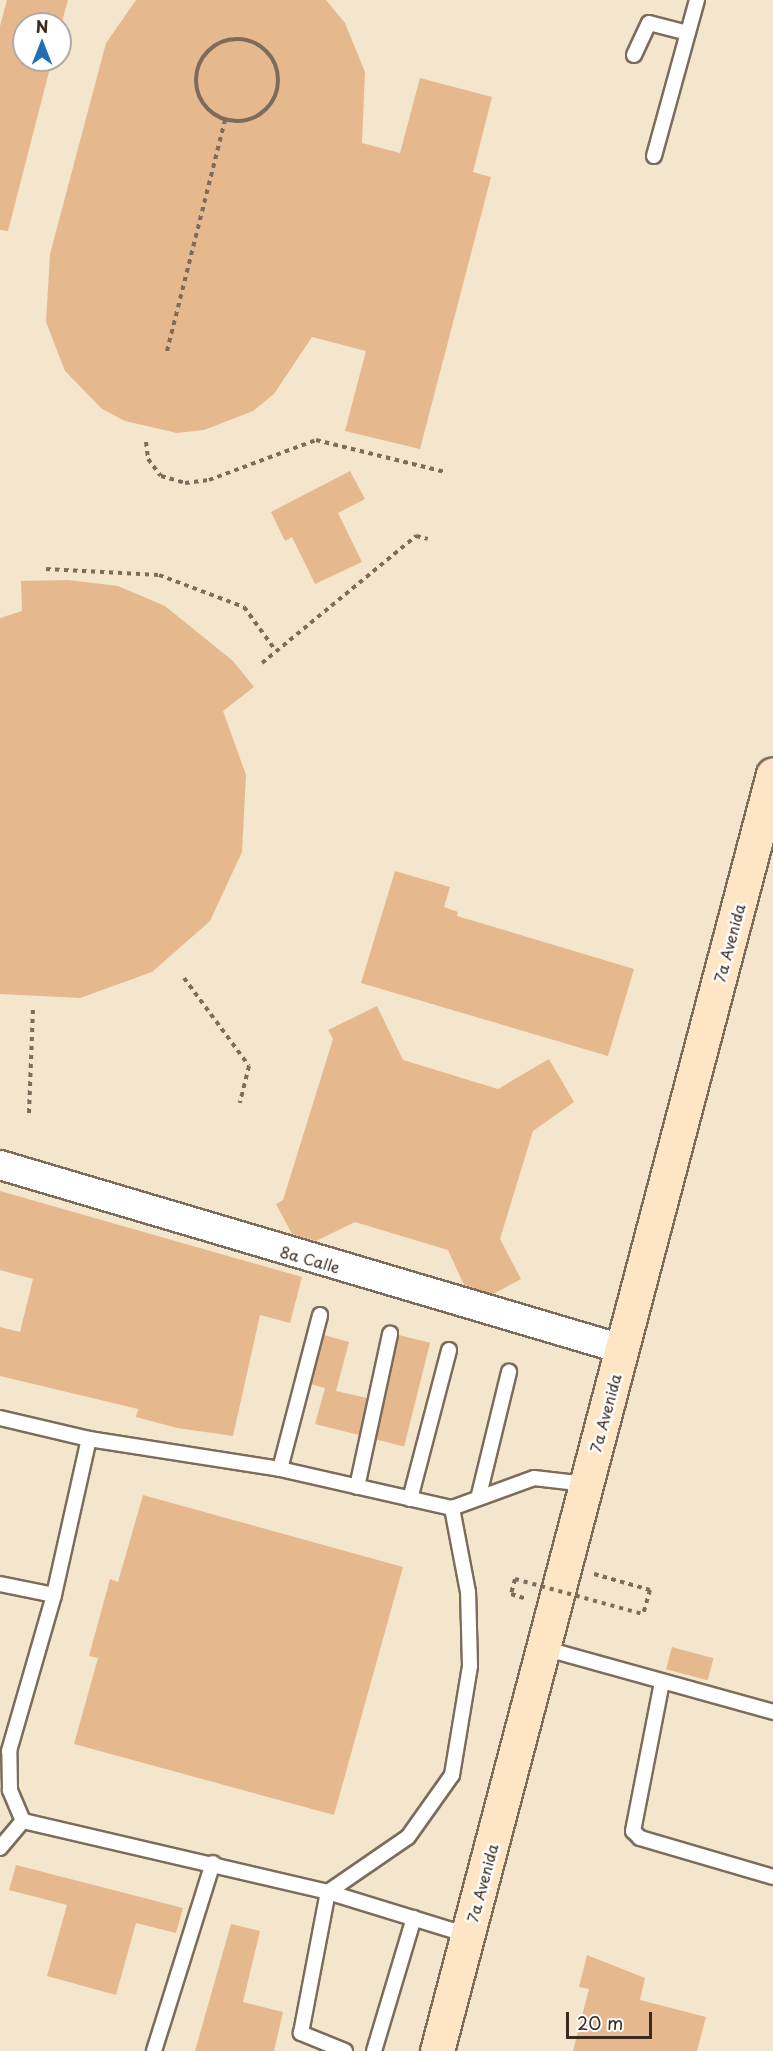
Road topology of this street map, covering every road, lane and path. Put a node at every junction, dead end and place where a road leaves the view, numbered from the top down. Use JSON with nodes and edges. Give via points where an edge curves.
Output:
{"nodes":[{"id":1,"x":697,"y":0,"type":"edge"},
{"id":2,"x":688,"y":33,"type":"junction"},
{"id":3,"x":634,"y":55,"type":"dead end"},
{"id":4,"x":225,"y":120,"type":"junction"},
{"id":5,"x":654,"y":156,"type":"dead end"},
{"id":6,"x":166,"y":351,"type":"dead end"},
{"id":7,"x":146,"y":442,"type":"dead end"},
{"id":8,"x":445,"y":472,"type":"dead end"},
{"id":9,"x":428,"y":539,"type":"dead end"},
{"id":10,"x":46,"y":569,"type":"dead end"},
{"id":11,"x":276,"y":651,"type":"junction"},
{"id":12,"x":262,"y":663,"type":"dead end"},
{"id":13,"x":773,"y":774,"type":"edge"},
{"id":14,"x":184,"y":978,"type":"dead end"},
{"id":15,"x":33,"y":1007,"type":"dead end"},
{"id":16,"x":240,"y":1103,"type":"dead end"},
{"id":17,"x":29,"y":1113,"type":"dead end"},
{"id":18,"x":0,"y":1165,"type":"edge"},
{"id":19,"x":320,"y":1315,"type":"dead end"},
{"id":20,"x":390,"y":1334,"type":"dead end"},
{"id":21,"x":622,"y":1349,"type":"junction"},
{"id":22,"x":449,"y":1350,"type":"dead end"},
{"id":23,"x":509,"y":1372,"type":"dead end"},
{"id":24,"x":0,"y":1418,"type":"edge"},
{"id":25,"x":89,"y":1439,"type":"junction"},
{"id":26,"x":280,"y":1469,"type":"junction"},
{"id":27,"x":586,"y":1484,"type":"junction"},
{"id":28,"x":357,"y":1487,"type":"junction"},
{"id":29,"x":479,"y":1495,"type":"junction"},
{"id":30,"x":410,"y":1499,"type":"junction"},
{"id":31,"x":452,"y":1508,"type":"junction"},
{"id":32,"x":565,"y":1566,"type":"junction"},
{"id":33,"x":0,"y":1584,"type":"edge"},
{"id":34,"x":510,"y":1594,"type":"dead end"},
{"id":35,"x":54,"y":1595,"type":"junction"},
{"id":36,"x":543,"y":1648,"type":"junction"},
{"id":37,"x":662,"y":1682,"type":"junction"},
{"id":38,"x":773,"y":1712,"type":"edge"},
{"id":39,"x":23,"y":1821,"type":"junction"},
{"id":40,"x":0,"y":1848,"type":"edge"},
{"id":41,"x":213,"y":1863,"type":"junction"},
{"id":42,"x":773,"y":1877,"type":"edge"},
{"id":43,"x":328,"y":1892,"type":"junction"},
{"id":44,"x":414,"y":1918,"type":"junction"},
{"id":45,"x":468,"y":1935,"type":"junction"},
{"id":46,"x":154,"y":2051,"type":"edge"},
{"id":47,"x":345,"y":2051,"type":"edge"},
{"id":48,"x":374,"y":2051,"type":"edge"},
{"id":49,"x":437,"y":2051,"type":"edge"}],
"edges":[{"from":1,"to":2,"type":"lane"},
{"from":2,"to":3,"type":"lane","via":[[649,23]]},
{"from":2,"to":5,"type":"lane"},
{"from":4,"to":4,"type":"path","via":[[257,116],[276,92],[273,60],[248,41],[217,44],[197,69],[200,100]]},
{"from":4,"to":6,"type":"path"},
{"from":7,"to":8,"type":"path","via":[[148,459],[161,476],[185,483],[209,480],[316,440]]},
{"from":9,"to":11,"type":"path","via":[[416,536]]},
{"from":10,"to":11,"type":"path","via":[[159,575],[244,607]]},
{"from":11,"to":12,"type":"path"},
{"from":13,"to":21,"type":"main road","name":"7a Avenida"},
{"from":14,"to":16,"type":"path","via":[[249,1066]]},
{"from":15,"to":17,"type":"path"},
{"from":18,"to":21,"type":"street","name":"8a Calle"},
{"from":19,"to":26,"type":"lane"},
{"from":20,"to":28,"type":"lane"},
{"from":21,"to":27,"type":"main road","name":"7a Avenida"},
{"from":22,"to":30,"type":"lane"},
{"from":23,"to":29,"type":"lane"},
{"from":24,"to":25,"type":"lane"},
{"from":25,"to":26,"type":"lane"},
{"from":25,"to":35,"type":"lane"},
{"from":26,"to":28,"type":"lane"},
{"from":27,"to":29,"type":"lane","via":[[534,1478]]},
{"from":27,"to":32,"type":"main road","name":"7a Avenida"},
{"from":28,"to":30,"type":"lane"},
{"from":29,"to":31,"type":"lane"},
{"from":30,"to":31,"type":"lane"},
{"from":31,"to":43,"type":"lane","via":[[468,1592],[470,1666],[452,1775],[408,1837]]},
{"from":32,"to":34,"type":"path","bridge":true,"via":[[650,1590],[643,1614],[515,1579]]},
{"from":32,"to":36,"type":"main road","name":"7a Avenida"},
{"from":33,"to":35,"type":"lane"},
{"from":35,"to":39,"type":"lane","via":[[9,1751],[10,1790]]},
{"from":36,"to":37,"type":"lane"},
{"from":36,"to":45,"type":"main road","name":"7a Avenida"},
{"from":37,"to":38,"type":"lane"},
{"from":37,"to":42,"type":"lane","via":[[633,1831],[640,1838]]},
{"from":39,"to":40,"type":"lane"},
{"from":39,"to":41,"type":"lane"},
{"from":41,"to":43,"type":"lane"},
{"from":41,"to":46,"type":"lane"},
{"from":43,"to":44,"type":"lane"},
{"from":43,"to":47,"type":"lane","via":[[301,2033]]},
{"from":44,"to":45,"type":"lane"},
{"from":44,"to":48,"type":"lane"},
{"from":45,"to":49,"type":"main road","name":"7a Avenida"}]}
